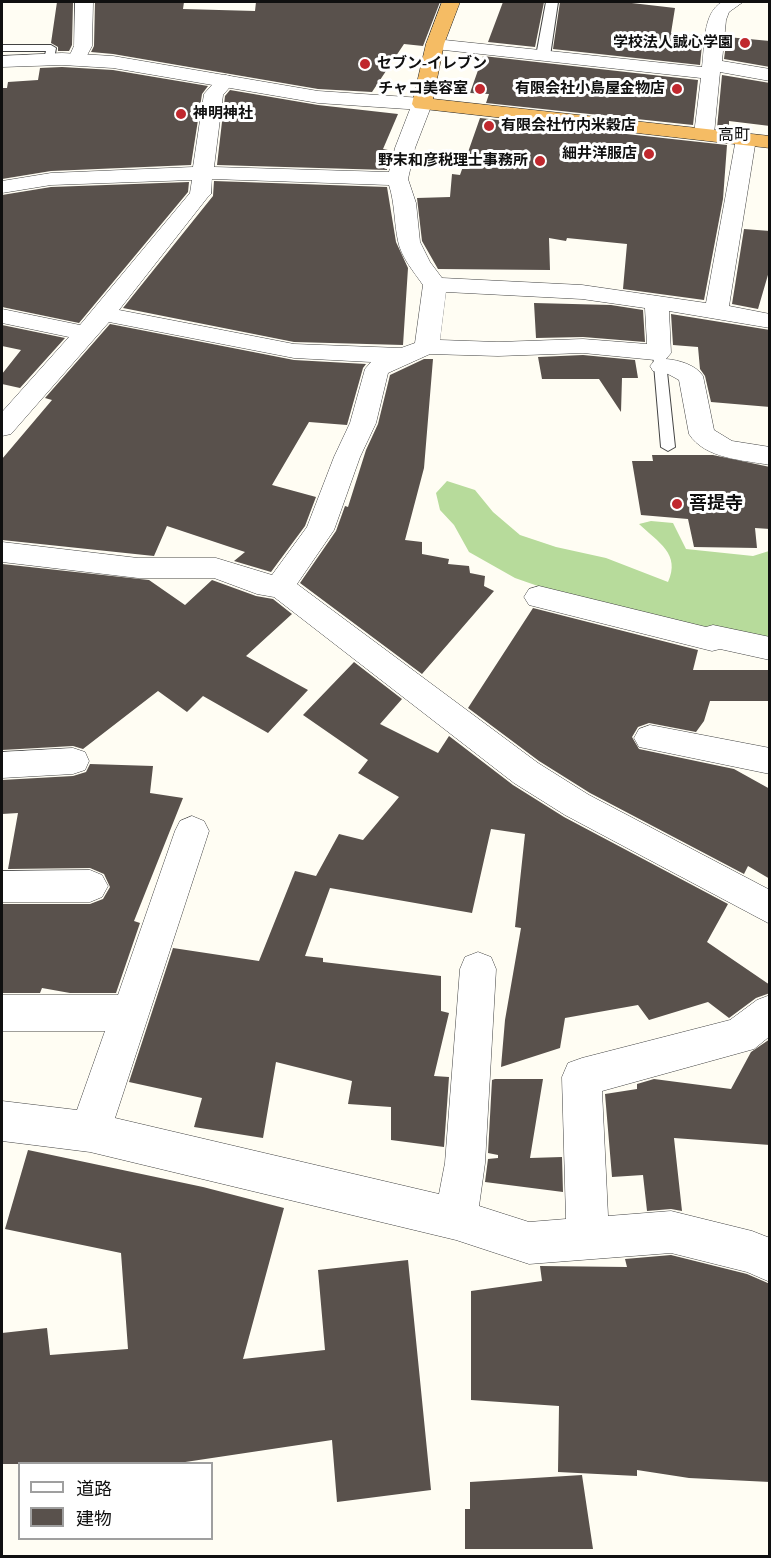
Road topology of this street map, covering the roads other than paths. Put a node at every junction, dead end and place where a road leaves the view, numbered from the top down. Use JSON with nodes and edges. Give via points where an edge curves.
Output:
{"nodes":[{"id":1,"x":84,"y":2,"type":"edge"},
{"id":2,"x":451,"y":2,"type":"edge"},
{"id":3,"x":552,"y":2,"type":"edge"},
{"id":4,"x":734,"y":2,"type":"edge"},
{"id":5,"x":435,"y":45,"type":"junction"},
{"id":6,"x":2,"y":48,"type":"edge"},
{"id":7,"x":543,"y":56,"type":"junction"},
{"id":8,"x":49,"y":59,"type":"junction"},
{"id":9,"x":76,"y":59,"type":"junction"},
{"id":10,"x":2,"y":62,"type":"edge"},
{"id":11,"x":710,"y":69,"type":"junction"},
{"id":12,"x":770,"y":75,"type":"edge"},
{"id":13,"x":226,"y":81,"type":"junction"},
{"id":14,"x":422,"y":104,"type":"junction"},
{"id":15,"x":705,"y":134,"type":"junction"},
{"id":16,"x":746,"y":139,"type":"junction"},
{"id":17,"x":770,"y":142,"type":"edge"},
{"id":18,"x":204,"y":173,"type":"junction"},
{"id":19,"x":398,"y":179,"type":"junction"},
{"id":20,"x":2,"y":187,"type":"edge"},
{"id":21,"x":435,"y":285,"type":"junction"},
{"id":22,"x":657,"y":303,"type":"junction"},
{"id":23,"x":716,"y":311,"type":"junction"},
{"id":24,"x":103,"y":314,"type":"junction"},
{"id":25,"x":2,"y":316,"type":"edge"},
{"id":26,"x":770,"y":321,"type":"edge"},
{"id":27,"x":85,"y":333,"type":"junction"},
{"id":28,"x":417,"y":351,"type":"junction"},
{"id":29,"x":661,"y":360,"type":"junction"},
{"id":30,"x":2,"y":428,"type":"edge"},
{"id":31,"x":668,"y":447,"type":"dead end"},
{"id":32,"x":770,"y":456,"type":"edge"},
{"id":33,"x":2,"y":552,"type":"edge"},
{"id":34,"x":280,"y":586,"type":"junction"},
{"id":35,"x":539,"y":597,"type":"dead end"},
{"id":36,"x":770,"y":649,"type":"edge"},
{"id":37,"x":650,"y":738,"type":"dead end"},
{"id":38,"x":73,"y":761,"type":"dead end"},
{"id":39,"x":770,"y":761,"type":"edge"},
{"id":40,"x":2,"y":765,"type":"edge"},
{"id":41,"x":192,"y":831,"type":"dead end"},
{"id":42,"x":90,"y":886,"type":"dead end"},
{"id":43,"x":2,"y":887,"type":"edge"},
{"id":44,"x":770,"y":908,"type":"edge"},
{"id":45,"x":478,"y":969,"type":"dead end"},
{"id":46,"x":130,"y":1012,"type":"junction"},
{"id":47,"x":2,"y":1013,"type":"edge"},
{"id":48,"x":770,"y":1013,"type":"edge"},
{"id":49,"x":2,"y":1121,"type":"edge"},
{"id":50,"x":90,"y":1132,"type":"junction"},
{"id":51,"x":456,"y":1219,"type":"junction"},
{"id":52,"x":588,"y":1240,"type":"junction"},
{"id":53,"x":770,"y":1261,"type":"edge"}],
"edges":[{"from":1,"to":9,"type":"street","via":[[83,46]]},
{"from":2,"to":5,"type":"highway"},
{"from":3,"to":7,"type":"street"},
{"from":4,"to":11,"type":"street","via":[[722,9],[717,20]]},
{"from":5,"to":7,"type":"street"},
{"from":5,"to":14,"type":"highway"},
{"from":6,"to":8,"type":"lane","via":[[51,48]]},
{"from":7,"to":11,"type":"street"},
{"from":8,"to":9,"type":"street"},
{"from":8,"to":10,"type":"street"},
{"from":9,"to":13,"type":"street"},
{"from":11,"to":12,"type":"street"},
{"from":11,"to":15,"type":"street"},
{"from":13,"to":14,"type":"street","via":[[325,98]]},
{"from":13,"to":18,"type":"street","via":[[214,94]]},
{"from":14,"to":15,"type":"highway"},
{"from":14,"to":19,"type":"street"},
{"from":15,"to":16,"type":"highway"},
{"from":16,"to":17,"type":"highway"},
{"from":16,"to":23,"type":"street"},
{"from":18,"to":19,"type":"street"},
{"from":18,"to":20,"type":"street","via":[[51,179]]},
{"from":18,"to":24,"type":"street","via":[[200,194]]},
{"from":19,"to":21,"type":"street","via":[[409,242]]},
{"from":21,"to":22,"type":"street","via":[[582,292]]},
{"from":21,"to":28,"type":"street"},
{"from":22,"to":23,"type":"street"},
{"from":22,"to":29,"type":"street"},
{"from":23,"to":26,"type":"street"},
{"from":24,"to":27,"type":"street"},
{"from":24,"to":28,"type":"street","via":[[294,351]]},
{"from":25,"to":27,"type":"street"},
{"from":27,"to":30,"type":"street"},
{"from":28,"to":29,"type":"street","via":[[582,346]]},
{"from":28,"to":34,"type":"street","via":[[377,369],[363,423],[320,530]]},
{"from":29,"to":31,"type":"lane"},
{"from":29,"to":32,"type":"street","via":[[691,376],[702,434],[725,448]]},
{"from":33,"to":34,"type":"street","via":[[138,568],[216,568],[267,586]]},
{"from":34,"to":44,"type":"street","via":[[526,773],[577,805]]},
{"from":35,"to":36,"type":"street","via":[[712,640],[713,636]]},
{"from":37,"to":39,"type":"street"},
{"from":38,"to":40,"type":"street"},
{"from":41,"to":46,"type":"street"},
{"from":42,"to":43,"type":"street"},
{"from":45,"to":51,"type":"street","via":[[465,1162]]},
{"from":46,"to":47,"type":"street"},
{"from":46,"to":50,"type":"street"},
{"from":48,"to":52,"type":"street","via":[[740,1036],[582,1077]]},
{"from":49,"to":50,"type":"street"},
{"from":50,"to":51,"type":"street"},
{"from":51,"to":52,"type":"street","via":[[530,1243]]},
{"from":52,"to":53,"type":"street","via":[[671,1232],[752,1252]]}]}
